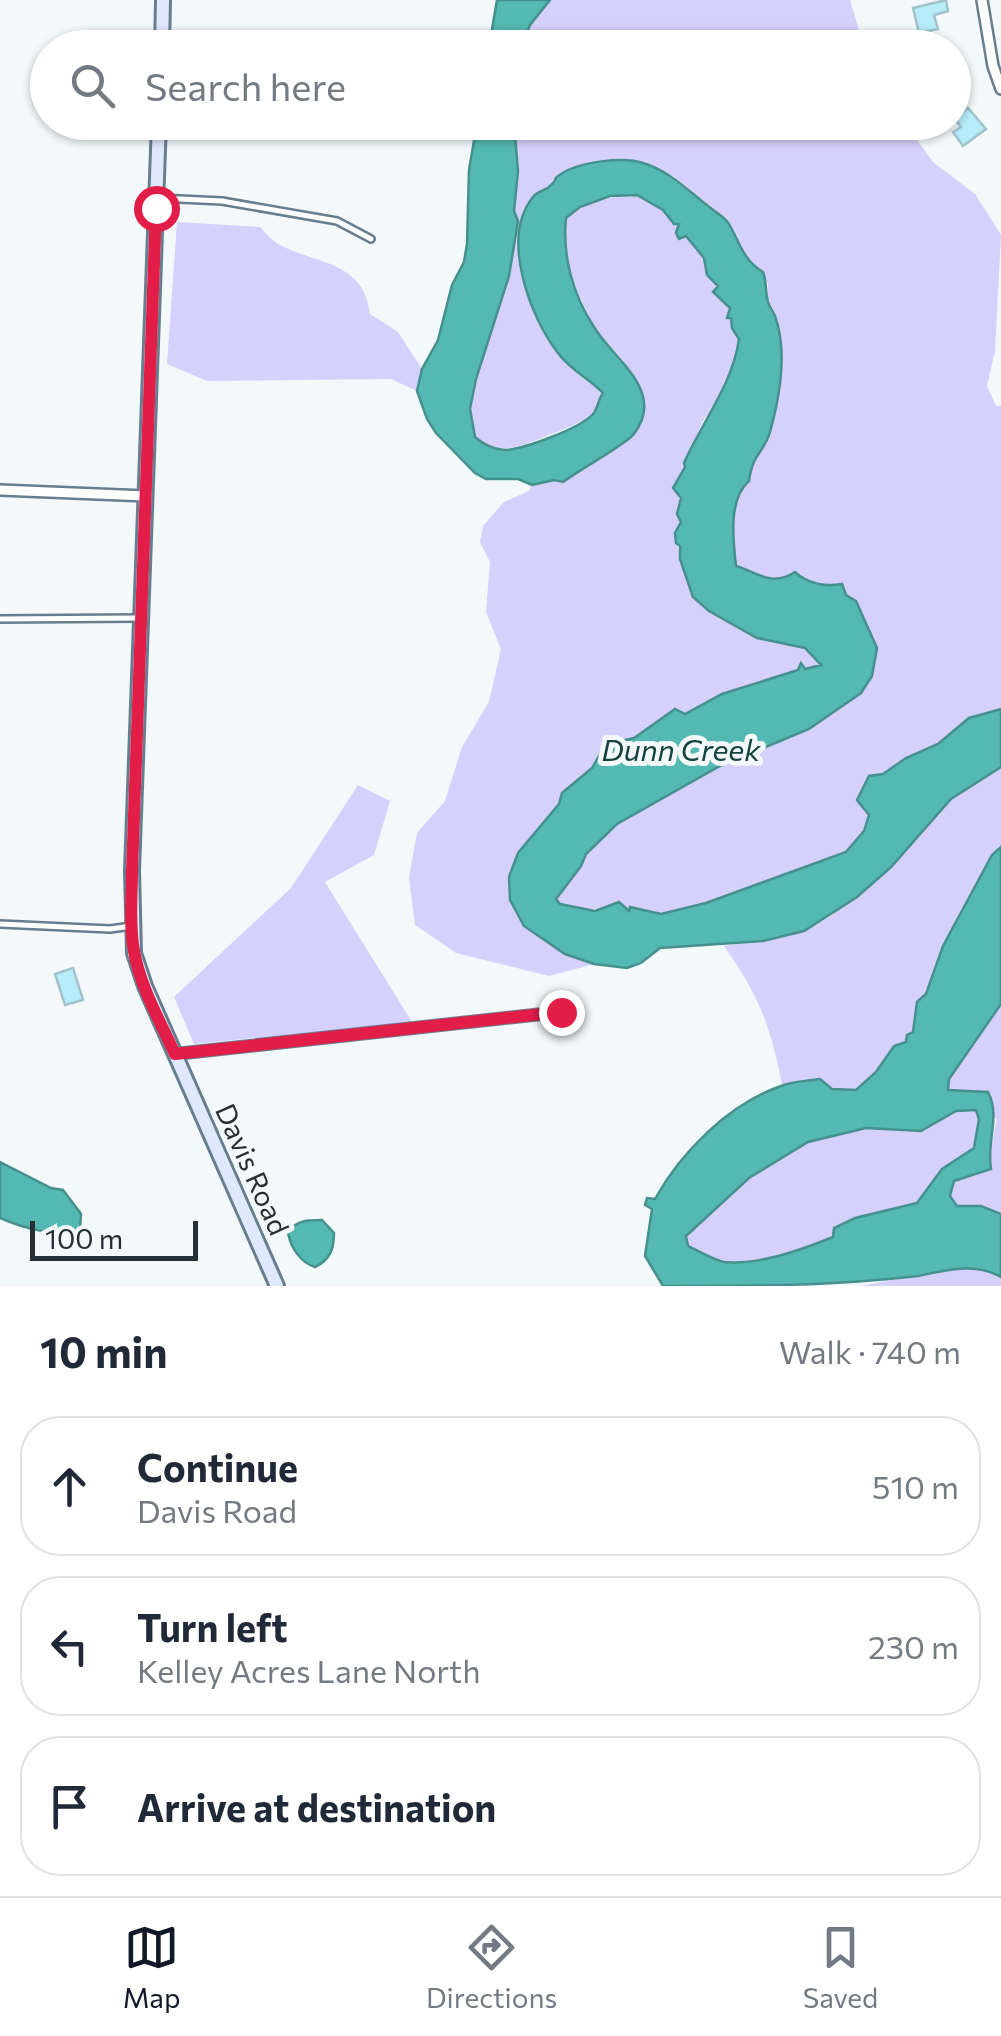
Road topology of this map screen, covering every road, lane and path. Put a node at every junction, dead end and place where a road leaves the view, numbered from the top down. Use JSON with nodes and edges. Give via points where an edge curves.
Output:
{"nodes":[{"id":1,"x":163,"y":0,"type":"edge"},
{"id":2,"x":982,"y":0,"type":"edge"},
{"id":3,"x":162,"y":30,"type":"edge"},
{"id":4,"x":1001,"y":89,"type":"edge"},
{"id":5,"x":158,"y":140,"type":"edge"},
{"id":6,"x":156,"y":198,"type":"junction"},
{"id":7,"x":371,"y":239,"type":"dead end"},
{"id":8,"x":0,"y":490,"type":"edge"},
{"id":9,"x":146,"y":496,"type":"junction"},
{"id":10,"x":142,"y":618,"type":"junction"},
{"id":11,"x":0,"y":619,"type":"edge"},
{"id":12,"x":0,"y":924,"type":"edge"},
{"id":13,"x":132,"y":926,"type":"junction"},
{"id":14,"x":561,"y":1012,"type":"dead end"},
{"id":15,"x":175,"y":1054,"type":"junction"},
{"id":16,"x":277,"y":1286,"type":"edge"}],
"edges":[{"from":1,"to":3,"type":"street"},
{"from":2,"to":4,"type":"street"},
{"from":5,"to":6,"type":"street","name":"Davis Road"},
{"from":6,"to":7,"type":"lane","via":[[222,201],[338,221]]},
{"from":6,"to":9,"type":"street","name":"Davis Road"},
{"from":8,"to":9,"type":"street"},
{"from":9,"to":10,"type":"street","name":"Davis Road"},
{"from":10,"to":11,"type":"lane"},
{"from":10,"to":13,"type":"street","name":"Davis Road"},
{"from":12,"to":13,"type":"lane"},
{"from":13,"to":15,"type":"street","name":"Davis Road","via":[[139,970]]},
{"from":14,"to":15,"type":"street"},
{"from":15,"to":16,"type":"street","name":"Davis Road"}]}
